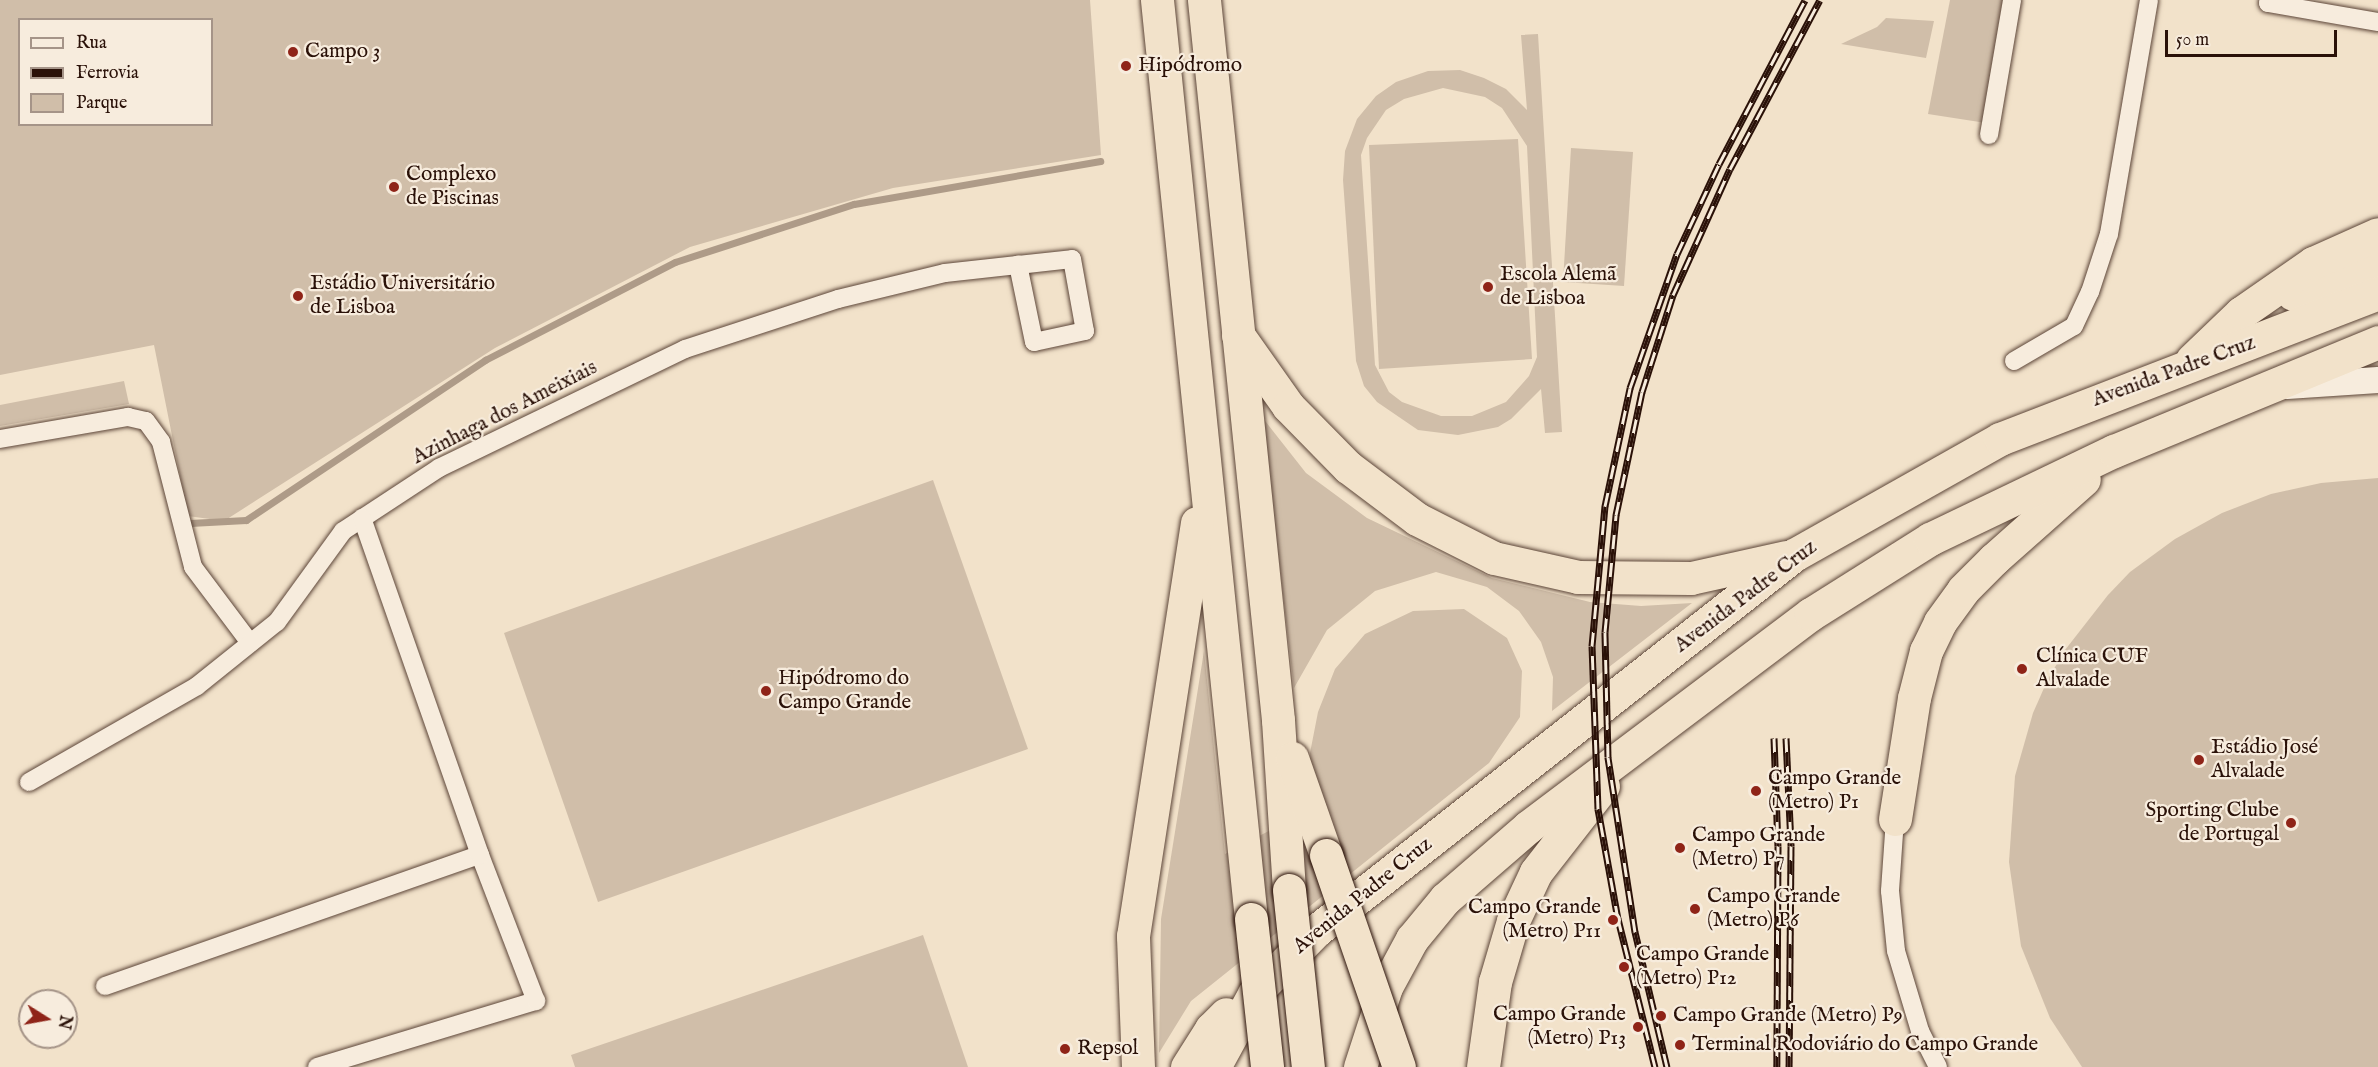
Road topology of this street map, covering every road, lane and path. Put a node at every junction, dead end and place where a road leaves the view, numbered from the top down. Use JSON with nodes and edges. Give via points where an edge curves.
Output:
{"nodes":[{"id":1,"x":1157,"y":0,"type":"edge"},
{"id":2,"x":1204,"y":0,"type":"edge"},
{"id":3,"x":2012,"y":0,"type":"edge"},
{"id":4,"x":2149,"y":0,"type":"edge"},
{"id":5,"x":2269,"y":0,"type":"edge"},
{"id":6,"x":2378,"y":22,"type":"edge"},
{"id":7,"x":1989,"y":135,"type":"dead end"},
{"id":8,"x":2378,"y":234,"type":"edge"},
{"id":9,"x":2378,"y":261,"type":"edge"},
{"id":10,"x":1018,"y":265,"type":"junction"},
{"id":11,"x":2378,"y":293,"type":"edge"},
{"id":12,"x":2241,"y":313,"type":"junction"},
{"id":13,"x":1238,"y":335,"type":"junction"},
{"id":14,"x":2378,"y":342,"type":"edge"},
{"id":15,"x":2014,"y":361,"type":"dead end"},
{"id":16,"x":2184,"y":367,"type":"junction"},
{"id":17,"x":2378,"y":380,"type":"edge"},
{"id":18,"x":2266,"y":387,"type":"junction"},
{"id":19,"x":0,"y":439,"type":"edge"},
{"id":20,"x":2114,"y":451,"type":"junction"},
{"id":21,"x":1204,"y":477,"type":"junction"},
{"id":22,"x":362,"y":518,"type":"junction"},
{"id":23,"x":1794,"y":555,"type":"junction"},
{"id":24,"x":250,"y":643,"type":"junction"},
{"id":25,"x":1278,"y":720,"type":"junction"},
{"id":26,"x":1624,"y":758,"type":"junction"},
{"id":27,"x":29,"y":782,"type":"dead end"},
{"id":28,"x":1895,"y":819,"type":"joint"},
{"id":29,"x":480,"y":855,"type":"junction"},
{"id":30,"x":105,"y":986,"type":"dead end"},
{"id":31,"x":1254,"y":994,"type":"junction"},
{"id":32,"x":317,"y":1067,"type":"edge"},
{"id":33,"x":1138,"y":1067,"type":"edge"},
{"id":34,"x":1187,"y":1067,"type":"edge"},
{"id":35,"x":1214,"y":1067,"type":"edge"},
{"id":36,"x":1267,"y":1067,"type":"edge"},
{"id":37,"x":1308,"y":1067,"type":"edge"},
{"id":38,"x":1360,"y":1067,"type":"edge"},
{"id":39,"x":1399,"y":1067,"type":"edge"},
{"id":40,"x":1483,"y":1067,"type":"edge"},
{"id":41,"x":1938,"y":1067,"type":"edge"}],
"edges":[{"from":1,"to":21,"type":"highway"},
{"from":2,"to":13,"type":"highway"},
{"from":3,"to":7,"type":"street"},
{"from":4,"to":15,"type":"street","via":[[2109,234],[2090,292],[2074,326]]},
{"from":5,"to":6,"type":"street","via":[[2268,3]]},
{"from":8,"to":12,"type":"highway","via":[[2313,263]]},
{"from":9,"to":12,"type":"highway"},
{"from":10,"to":10,"type":"street","name":"Azinhaga dos Ameixiais","via":[[1034,342],[1085,331],[1072,259]]},
{"from":10,"to":22,"type":"street","name":"Azinhaga dos Ameixiais","via":[[945,273],[838,299],[686,349],[439,468]]},
{"from":11,"to":16,"type":"highway","name":"Avenida Padre Cruz"},
{"from":12,"to":16,"type":"highway"},
{"from":13,"to":23,"type":"highway","via":[[1288,406],[1348,467],[1417,519],[1494,558],[1578,577],[1691,578]]},
{"from":13,"to":25,"type":"highway"},
{"from":14,"to":18,"type":"highway"},
{"from":16,"to":23,"type":"highway","name":"Avenida Padre Cruz","via":[[2000,439]]},
{"from":17,"to":18,"type":"street"},
{"from":18,"to":20,"type":"highway"},
{"from":19,"to":24,"type":"street","via":[[128,417],[146,421],[161,442],[194,567]]},
{"from":20,"to":26,"type":"highway","via":[[1930,539],[1843,592]]},
{"from":20,"to":28,"type":"highway","via":[[1994,559],[1963,590],[1940,622],[1926,651],[1914,698]]},
{"from":21,"to":33,"type":"highway","via":[[1133,936]]},
{"from":21,"to":36,"type":"highway","bridge":true},
{"from":22,"to":24,"type":"street","name":"Azinhaga dos Ameixiais","via":[[343,531],[277,622]]},
{"from":22,"to":29,"type":"street"},
{"from":23,"to":31,"type":"highway","name":"Avenida Padre Cruz","via":[[1317,930]]},
{"from":24,"to":27,"type":"street","name":"Azinhaga dos Ameixiais","via":[[197,686]]},
{"from":25,"to":37,"type":"highway","bridge":true,"via":[[1289,890]]},
{"from":25,"to":39,"type":"highway","bridge":true},
{"from":26,"to":38,"type":"highway","via":[[1528,827],[1445,899],[1412,939],[1386,987]]},
{"from":26,"to":40,"type":"highway","via":[[1536,872],[1514,921],[1495,982]]},
{"from":28,"to":41,"type":"street","via":[[1890,891],[1896,951],[1920,1031]]},
{"from":29,"to":30,"type":"street"},
{"from":29,"to":32,"type":"street","via":[[536,1001]]},
{"from":31,"to":34,"type":"highway","via":[[1211,1029]]},
{"from":31,"to":35,"type":"highway"}]}
